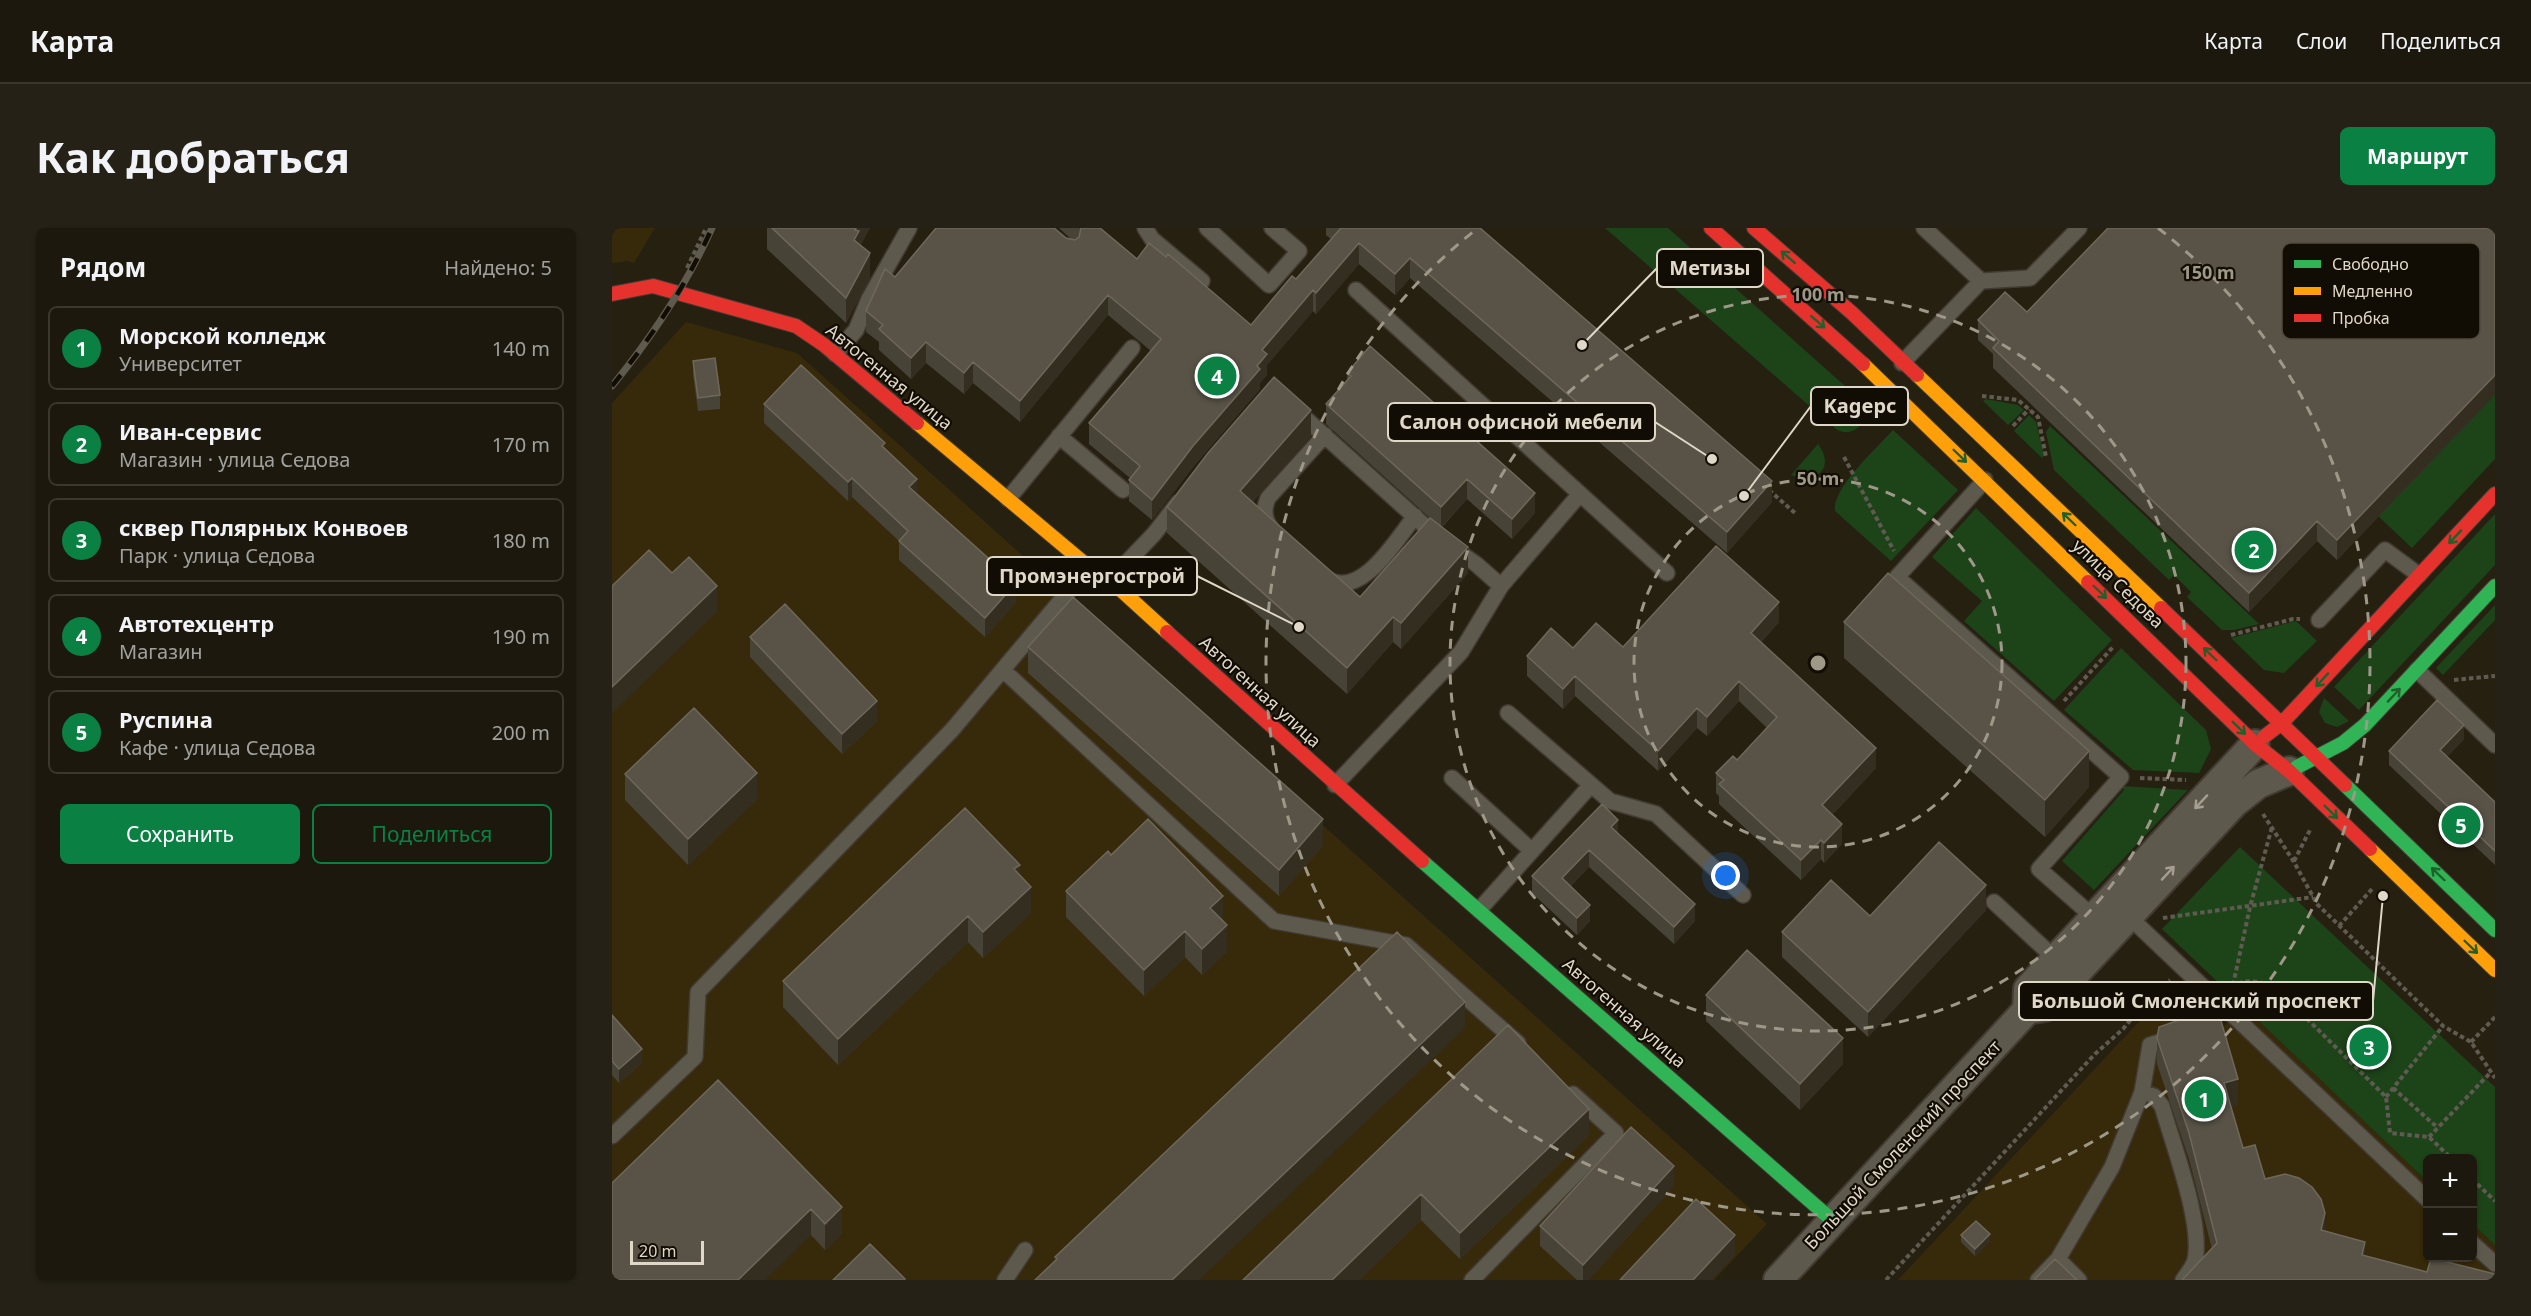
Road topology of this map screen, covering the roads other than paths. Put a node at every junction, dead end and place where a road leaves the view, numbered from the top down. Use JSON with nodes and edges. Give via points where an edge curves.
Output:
{"nodes":[{"id":1,"x":909,"y":228,"type":"edge"},
{"id":2,"x":1145,"y":228,"type":"edge"},
{"id":3,"x":1207,"y":228,"type":"edge"},
{"id":4,"x":1272,"y":228,"type":"edge"},
{"id":5,"x":1711,"y":228,"type":"edge"},
{"id":6,"x":1754,"y":228,"type":"edge"},
{"id":7,"x":1924,"y":228,"type":"edge"},
{"id":8,"x":2079,"y":228,"type":"edge"},
{"id":9,"x":1202,"y":281,"type":"edge"},
{"id":10,"x":1982,"y":281,"type":"junction"},
{"id":11,"x":1356,"y":290,"type":"dead end"},
{"id":12,"x":612,"y":294,"type":"edge"},
{"id":13,"x":1132,"y":348,"type":"dead end"},
{"id":14,"x":835,"y":354,"type":"junction"},
{"id":15,"x":1903,"y":362,"type":"junction"},
{"id":16,"x":1916,"y":375,"type":"junction"},
{"id":17,"x":1884,"y":384,"type":"junction"},
{"id":18,"x":1281,"y":396,"type":"edge"},
{"id":19,"x":1897,"y":396,"type":"junction"},
{"id":20,"x":1324,"y":435,"type":"junction"},
{"id":21,"x":1059,"y":436,"type":"junction"},
{"id":22,"x":1985,"y":480,"type":"junction"},
{"id":23,"x":1124,"y":490,"type":"dead end"},
{"id":24,"x":1187,"y":491,"type":"edge"},
{"id":25,"x":1580,"y":494,"type":"junction"},
{"id":26,"x":2495,"y":494,"type":"edge"},
{"id":27,"x":1008,"y":499,"type":"junction"},
{"id":28,"x":1415,"y":516,"type":"junction"},
{"id":29,"x":1280,"y":537,"type":"edge"},
{"id":30,"x":1312,"y":566,"type":"edge"},
{"id":31,"x":1089,"y":567,"type":"junction"},
{"id":32,"x":1667,"y":573,"type":"dead end"},
{"id":33,"x":2419,"y":576,"type":"junction"},
{"id":34,"x":1110,"y":580,"type":"junction"},
{"id":35,"x":1501,"y":586,"type":"junction"},
{"id":36,"x":2495,"y":586,"type":"edge"},
{"id":37,"x":2319,"y":620,"type":"road end"},
{"id":38,"x":1003,"y":670,"type":"junction"},
{"id":39,"x":2417,"y":670,"type":"junction"},
{"id":40,"x":1508,"y":713,"type":"dead end"},
{"id":41,"x":2282,"y":723,"type":"junction"},
{"id":42,"x":2255,"y":744,"type":"junction"},
{"id":43,"x":2495,"y":745,"type":"edge"},
{"id":44,"x":2316,"y":758,"type":"junction"},
{"id":45,"x":2289,"y":771,"type":"junction"},
{"id":46,"x":1452,"y":778,"type":"dead end"},
{"id":47,"x":1335,"y":785,"type":"junction"},
{"id":48,"x":1592,"y":785,"type":"junction"},
{"id":49,"x":1532,"y":851,"type":"junction"},
{"id":50,"x":1743,"y":895,"type":"dead end"},
{"id":51,"x":1994,"y":902,"type":"dead end"},
{"id":52,"x":1479,"y":910,"type":"junction"},
{"id":53,"x":2120,"y":917,"type":"junction"},
{"id":54,"x":2495,"y":930,"type":"edge"},
{"id":55,"x":2064,"y":967,"type":"junction"},
{"id":56,"x":2495,"y":970,"type":"edge"},
{"id":57,"x":2190,"y":1032,"type":"edge"},
{"id":58,"x":1532,"y":1056,"type":"edge"},
{"id":59,"x":1565,"y":1087,"type":"edge"},
{"id":60,"x":2142,"y":1092,"type":"junction"},
{"id":61,"x":612,"y":1136,"type":"edge"},
{"id":62,"x":2423,"y":1196,"type":"edge"},
{"id":63,"x":1833,"y":1221,"type":"junction"},
{"id":64,"x":2477,"y":1248,"type":"edge"},
{"id":65,"x":1025,"y":1250,"type":"dead end"},
{"id":66,"x":2058,"y":1259,"type":"junction"},
{"id":67,"x":2495,"y":1264,"type":"edge"},
{"id":68,"x":1005,"y":1280,"type":"edge"},
{"id":69,"x":1472,"y":1280,"type":"edge"},
{"id":70,"x":1778,"y":1280,"type":"edge"},
{"id":71,"x":2038,"y":1280,"type":"edge"},
{"id":72,"x":2079,"y":1280,"type":"edge"},
{"id":73,"x":2183,"y":1280,"type":"edge"}],
"edges":[{"from":1,"to":14,"type":"lane","via":[[856,330]]},
{"from":2,"to":9,"type":"lane","via":[[1152,239]]},
{"from":3,"to":4,"type":"lane","via":[[1269,285],[1299,251]]},
{"from":5,"to":17,"type":"street","name":"улица Седова","one_way":true},
{"from":15,"to":6,"type":"street","name":"улица Седова","one_way":true},
{"from":7,"to":10,"type":"lane"},
{"from":8,"to":10,"type":"lane","via":[[2030,278]]},
{"from":10,"to":15,"type":"lane"},
{"from":11,"to":25,"type":"lane"},
{"from":12,"to":14,"type":"street","name":"Автогенная улица","via":[[653,286],[796,326]]},
{"from":13,"to":21,"type":"lane"},
{"from":14,"to":27,"type":"street","name":"Автогенная улица"},
{"from":15,"to":16,"type":"street","name":"улица Седова"},
{"from":15,"to":17,"type":"lane"},
{"from":16,"to":19,"type":"lane"},
{"from":41,"to":16,"type":"street","name":"улица Седова","one_way":true},
{"from":17,"to":19,"type":"street","name":"улица Седова"},
{"from":18,"to":20,"type":"lane"},
{"from":19,"to":22,"type":"street","name":"улица Седова","one_way":true},
{"from":20,"to":28,"type":"lane"},
{"from":20,"to":29,"type":"lane","via":[[1264,507],[1266,520]]},
{"from":21,"to":23,"type":"lane"},
{"from":21,"to":27,"type":"lane"},
{"from":22,"to":42,"type":"street","name":"улица Седова","one_way":true},
{"from":22,"to":53,"type":"lane","via":[[1897,577],[2121,777],[2039,869]]},
{"from":24,"to":34,"type":"lane","via":[[1154,534]]},
{"from":25,"to":32,"type":"lane"},
{"from":25,"to":35,"type":"lane"},
{"from":26,"to":33,"type":"street","name":"Большой Смоленский проспект","one_way":true},
{"from":27,"to":31,"type":"street","name":"Автогенная улица"},
{"from":28,"to":30,"type":"lane","via":[[1372,570],[1360,579],[1344,584],[1329,581]]},
{"from":28,"to":35,"type":"lane"},
{"from":31,"to":34,"type":"street","name":"Автогенная улица"},
{"from":31,"to":38,"type":"lane"},
{"from":33,"to":37,"type":"lane","via":[[2385,550]]},
{"from":33,"to":41,"type":"street","name":"Большой Смоленский проспект","one_way":true},
{"from":34,"to":47,"type":"street","name":"Автогенная улица"},
{"from":35,"to":47,"type":"lane","via":[[1461,652]]},
{"from":36,"to":39,"type":"street","name":"Большой Смоленский проспект"},
{"from":38,"to":58,"type":"lane","via":[[1274,921],[1406,945]]},
{"from":38,"to":61,"type":"lane","via":[[952,730],[698,992],[695,1057]]},
{"from":39,"to":43,"type":"lane"},
{"from":44,"to":39,"type":"street","name":"Большой Смоленский проспект","one_way":true,"via":[[2365,725]]},
{"from":40,"to":48,"type":"lane"},
{"from":41,"to":42,"type":"street","name":"Большой Смоленский проспект"},
{"from":41,"to":44,"type":"street","name":"улица Седова"},
{"from":42,"to":45,"type":"street","name":"улица Седова"},
{"from":42,"to":53,"type":"street","name":"Большой Смоленский проспект","one_way":true},
{"from":44,"to":45,"type":"street","name":"Большой Смоленский проспект"},
{"from":54,"to":44,"type":"street","name":"улица Седова","one_way":true},
{"from":53,"to":45,"type":"street","name":"Большой Смоленский проспект","one_way":true,"via":[[2234,803],[2258,784]]},
{"from":45,"to":56,"type":"street","name":"улица Седова","one_way":true},
{"from":46,"to":49,"type":"lane"},
{"from":47,"to":52,"type":"street","name":"Автогенная улица"},
{"from":48,"to":49,"type":"lane"},
{"from":48,"to":50,"type":"lane","via":[[1610,801],[1656,814]]},
{"from":49,"to":52,"type":"lane"},
{"from":51,"to":55,"type":"lane"},
{"from":52,"to":63,"type":"street","name":"Автогенная улица"},
{"from":53,"to":55,"type":"street","name":"Большой Смоленский проспект"},
{"from":53,"to":62,"type":"lane","via":[[2216,1000]]},
{"from":55,"to":63,"type":"street","name":"Большой Смоленский проспект","via":[[2028,989],[2027,1010]]},
{"from":57,"to":60,"type":"lane","via":[[2150,1045]]},
{"from":59,"to":69,"type":"lane","via":[[1616,1134]]},
{"from":60,"to":66,"type":"lane","via":[[2112,1167]]},
{"from":60,"to":73,"type":"lane","via":[[2154,1096],[2162,1106],[2194,1217],[2194,1263]]},
{"from":63,"to":70,"type":"street","name":"Большой Смоленский проспект"},
{"from":64,"to":67,"type":"lane"},
{"from":65,"to":68,"type":"lane"},
{"from":66,"to":71,"type":"lane"},
{"from":66,"to":72,"type":"lane"}]}
